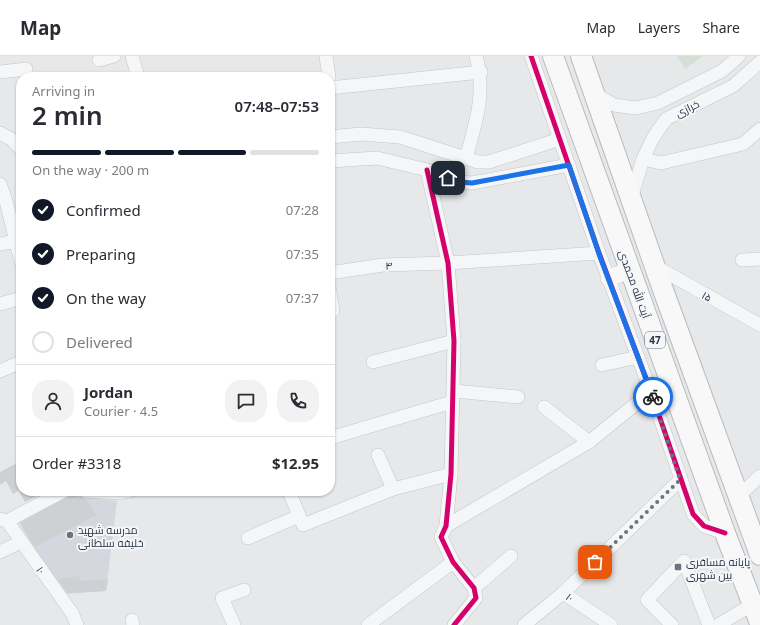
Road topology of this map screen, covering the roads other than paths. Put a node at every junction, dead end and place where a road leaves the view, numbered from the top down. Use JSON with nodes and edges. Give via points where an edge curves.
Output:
{"nodes":[{"id":1,"x":114,"y":56,"type":"edge"},
{"id":2,"x":132,"y":56,"type":"edge"},
{"id":3,"x":326,"y":56,"type":"edge"},
{"id":4,"x":476,"y":56,"type":"edge"},
{"id":5,"x":531,"y":56,"type":"edge"},
{"id":6,"x":553,"y":56,"type":"edge"},
{"id":7,"x":581,"y":56,"type":"edge"},
{"id":8,"x":739,"y":56,"type":"edge"},
{"id":9,"x":99,"y":60,"type":"dead end"},
{"id":10,"x":760,"y":62,"type":"edge"},
{"id":11,"x":26,"y":69,"type":"dead end"},
{"id":12,"x":0,"y":72,"type":"edge"},
{"id":13,"x":137,"y":72,"type":"edge"},
{"id":14,"x":328,"y":72,"type":"edge"},
{"id":15,"x":481,"y":72,"type":"junction"},
{"id":16,"x":335,"y":87,"type":"edge"},
{"id":17,"x":594,"y":93,"type":"junction"},
{"id":18,"x":760,"y":128,"type":"edge"},
{"id":19,"x":0,"y":133,"type":"edge"},
{"id":20,"x":335,"y":137,"type":"edge"},
{"id":21,"x":560,"y":140,"type":"junction"},
{"id":22,"x":16,"y":144,"type":"edge"},
{"id":23,"x":612,"y":147,"type":"junction"},
{"id":24,"x":588,"y":153,"type":"junction"},
{"id":25,"x":466,"y":158,"type":"junction"},
{"id":26,"x":643,"y":159,"type":"junction"},
{"id":27,"x":335,"y":161,"type":"edge"},
{"id":28,"x":569,"y":165,"type":"junction"},
{"id":29,"x":427,"y":170,"type":"junction"},
{"id":30,"x":0,"y":186,"type":"edge"},
{"id":31,"x":600,"y":189,"type":"junction"},
{"id":32,"x":628,"y":189,"type":"junction"},
{"id":33,"x":16,"y":242,"type":"edge"},
{"id":34,"x":0,"y":244,"type":"edge"},
{"id":35,"x":16,"y":251,"type":"edge"},
{"id":36,"x":599,"y":254,"type":"junction"},
{"id":37,"x":742,"y":260,"type":"dead end"},
{"id":38,"x":760,"y":261,"type":"edge"},
{"id":39,"x":448,"y":263,"type":"junction"},
{"id":40,"x":655,"y":266,"type":"junction"},
{"id":41,"x":630,"y":270,"type":"junction"},
{"id":42,"x":335,"y":272,"type":"edge"},
{"id":43,"x":609,"y":278,"type":"junction"},
{"id":44,"x":16,"y":299,"type":"edge"},
{"id":45,"x":0,"y":304,"type":"edge"},
{"id":46,"x":760,"y":325,"type":"edge"},
{"id":47,"x":454,"y":341,"type":"junction"},
{"id":48,"x":638,"y":357,"type":"junction"},
{"id":49,"x":373,"y":362,"type":"dead end"},
{"id":50,"x":16,"y":364,"type":"edge"},
{"id":51,"x":602,"y":365,"type":"dead end"},
{"id":52,"x":0,"y":371,"type":"edge"},
{"id":53,"x":669,"y":377,"type":"junction"},
{"id":54,"x":651,"y":392,"type":"junction"},
{"id":55,"x":453,"y":396,"type":"junction"},
{"id":56,"x":518,"y":397,"type":"dead end"},
{"id":57,"x":544,"y":407,"type":"dead end"},
{"id":58,"x":335,"y":436,"type":"edge"},
{"id":59,"x":589,"y":442,"type":"junction"},
{"id":60,"x":378,"y":454,"type":"dead end"},
{"id":61,"x":451,"y":474,"type":"junction"},
{"id":62,"x":760,"y":476,"type":"edge"},
{"id":63,"x":680,"y":480,"type":"junction"},
{"id":64,"x":393,"y":489,"type":"junction"},
{"id":65,"x":53,"y":496,"type":"edge"},
{"id":66,"x":291,"y":496,"type":"edge"},
{"id":67,"x":739,"y":496,"type":"junction"},
{"id":68,"x":300,"y":516,"type":"junction"},
{"id":69,"x":3,"y":520,"type":"edge"},
{"id":70,"x":446,"y":526,"type":"junction"},
{"id":71,"x":725,"y":533,"type":"junction"},
{"id":72,"x":248,"y":538,"type":"dead end"},
{"id":73,"x":757,"y":538,"type":"edge"},
{"id":74,"x":21,"y":542,"type":"junction"},
{"id":75,"x":0,"y":552,"type":"edge"},
{"id":76,"x":760,"y":554,"type":"edge"},
{"id":77,"x":512,"y":556,"type":"dead end"},
{"id":78,"x":453,"y":562,"type":"junction"},
{"id":79,"x":474,"y":588,"type":"junction"},
{"id":80,"x":244,"y":590,"type":"dead end"},
{"id":81,"x":562,"y":593,"type":"junction"},
{"id":82,"x":753,"y":604,"type":"junction"},
{"id":83,"x":760,"y":623,"type":"edge"},
{"id":84,"x":456,"y":624,"type":"edge"},
{"id":85,"x":76,"y":625,"type":"edge"},
{"id":86,"x":234,"y":625,"type":"edge"},
{"id":87,"x":368,"y":625,"type":"edge"},
{"id":88,"x":524,"y":625,"type":"edge"},
{"id":89,"x":610,"y":625,"type":"edge"},
{"id":90,"x":672,"y":625,"type":"edge"},
{"id":91,"x":709,"y":625,"type":"edge"},
{"id":92,"x":718,"y":625,"type":"edge"}],
"edges":[{"from":1,"to":9,"type":"street"},
{"from":2,"to":13,"type":"street"},
{"from":3,"to":14,"type":"street"},
{"from":4,"to":15,"type":"street"},
{"from":5,"to":21,"type":"street"},
{"from":6,"to":24,"type":"highway","name":"آیت الله محمدی","number":"47"},
{"from":7,"to":17,"type":"highway","number":"47"},
{"from":8,"to":17,"type":"street","name":"خرازی","via":[[722,71],[658,103],[636,108],[614,105]]},
{"from":10,"to":26,"type":"street","name":"خرازی","via":[[733,86],[666,119]]},
{"from":11,"to":12,"type":"street"},
{"from":15,"to":16,"type":"street"},
{"from":15,"to":25,"type":"street","via":[[478,114]]},
{"from":17,"to":23,"type":"highway","number":"47"},
{"from":18,"to":26,"type":"street","via":[[743,144],[661,162]]},
{"from":19,"to":22,"type":"street"},
{"from":20,"to":25,"type":"street","via":[[361,134],[400,137]]},
{"from":21,"to":25,"type":"street","via":[[489,162]]},
{"from":21,"to":28,"type":"street"},
{"from":23,"to":24,"type":"highway","via":[[611,152],[602,159],[592,157]]},
{"from":23,"to":32,"type":"highway","number":"47"},
{"from":24,"to":31,"type":"highway","name":"آیت الله محمدی","number":"47"},
{"from":26,"to":32,"type":"street","name":"خرازی"},
{"from":27,"to":29,"type":"street","via":[[377,158]]},
{"from":28,"to":29,"type":"street","via":[[472,183],[459,182]]},
{"from":28,"to":36,"type":"street"},
{"from":29,"to":39,"type":"street"},
{"from":30,"to":33,"type":"street"},
{"from":31,"to":32,"type":"highway","via":[[604,178],[615,174]]},
{"from":31,"to":41,"type":"highway","name":"آیت الله محمدی","number":"47"},
{"from":32,"to":40,"type":"highway","number":"47"},
{"from":34,"to":35,"type":"street"},
{"from":36,"to":39,"type":"street","name":"۴"},
{"from":36,"to":43,"type":"street"},
{"from":37,"to":38,"type":"street"},
{"from":39,"to":42,"type":"street","name":"۴","via":[[383,265]]},
{"from":39,"to":47,"type":"street"},
{"from":40,"to":46,"type":"street","name":"۱۵"},
{"from":40,"to":67,"type":"highway","number":"47"},
{"from":41,"to":43,"type":"main road"},
{"from":41,"to":53,"type":"highway","name":"آیت الله محمدی","number":"47"},
{"from":43,"to":48,"type":"street"},
{"from":44,"to":45,"type":"street"},
{"from":47,"to":49,"type":"street"},
{"from":47,"to":55,"type":"street"},
{"from":48,"to":51,"type":"street"},
{"from":48,"to":54,"type":"street"},
{"from":50,"to":52,"type":"street"},
{"from":53,"to":54,"type":"street"},
{"from":53,"to":71,"type":"highway","name":"آیت الله محمدی","number":"47"},
{"from":54,"to":59,"type":"street"},
{"from":54,"to":63,"type":"street"},
{"from":55,"to":56,"type":"street"},
{"from":55,"to":58,"type":"street"},
{"from":55,"to":61,"type":"street"},
{"from":57,"to":59,"type":"street"},
{"from":59,"to":70,"type":"street"},
{"from":60,"to":64,"type":"street"},
{"from":61,"to":64,"type":"street"},
{"from":61,"to":70,"type":"street"},
{"from":62,"to":67,"type":"street"},
{"from":63,"to":71,"type":"street","via":[[693,514],[704,526]]},
{"from":63,"to":81,"type":"street","name":"۱۰"},
{"from":64,"to":68,"type":"street","via":[[303,525]]},
{"from":65,"to":69,"type":"street"},
{"from":66,"to":68,"type":"street"},
{"from":67,"to":73,"type":"highway","number":"47"},
{"from":68,"to":72,"type":"street"},
{"from":69,"to":74,"type":"street","name":"۱۰"},
{"from":70,"to":78,"type":"street","via":[[441,537]]},
{"from":71,"to":82,"type":"highway","name":"آیت الله محمدی","number":"47"},
{"from":73,"to":76,"type":"highway","number":"47"},
{"from":74,"to":75,"type":"street"},
{"from":74,"to":85,"type":"street","name":"۱۰","via":[[72,613]]},
{"from":77,"to":79,"type":"street"},
{"from":78,"to":79,"type":"street"},
{"from":78,"to":87,"type":"street"},
{"from":79,"to":84,"type":"street","via":[[476,598]]},
{"from":80,"to":86,"type":"street","via":[[222,598]]},
{"from":81,"to":88,"type":"street"},
{"from":81,"to":89,"type":"street","name":"۱۰"},
{"from":82,"to":83,"type":"highway","name":"آیت الله محمدی","number":"47"},
{"from":82,"to":92,"type":"street"},
{"from":90,"to":91,"type":"street","via":[[647,600],[684,561]]}]}
